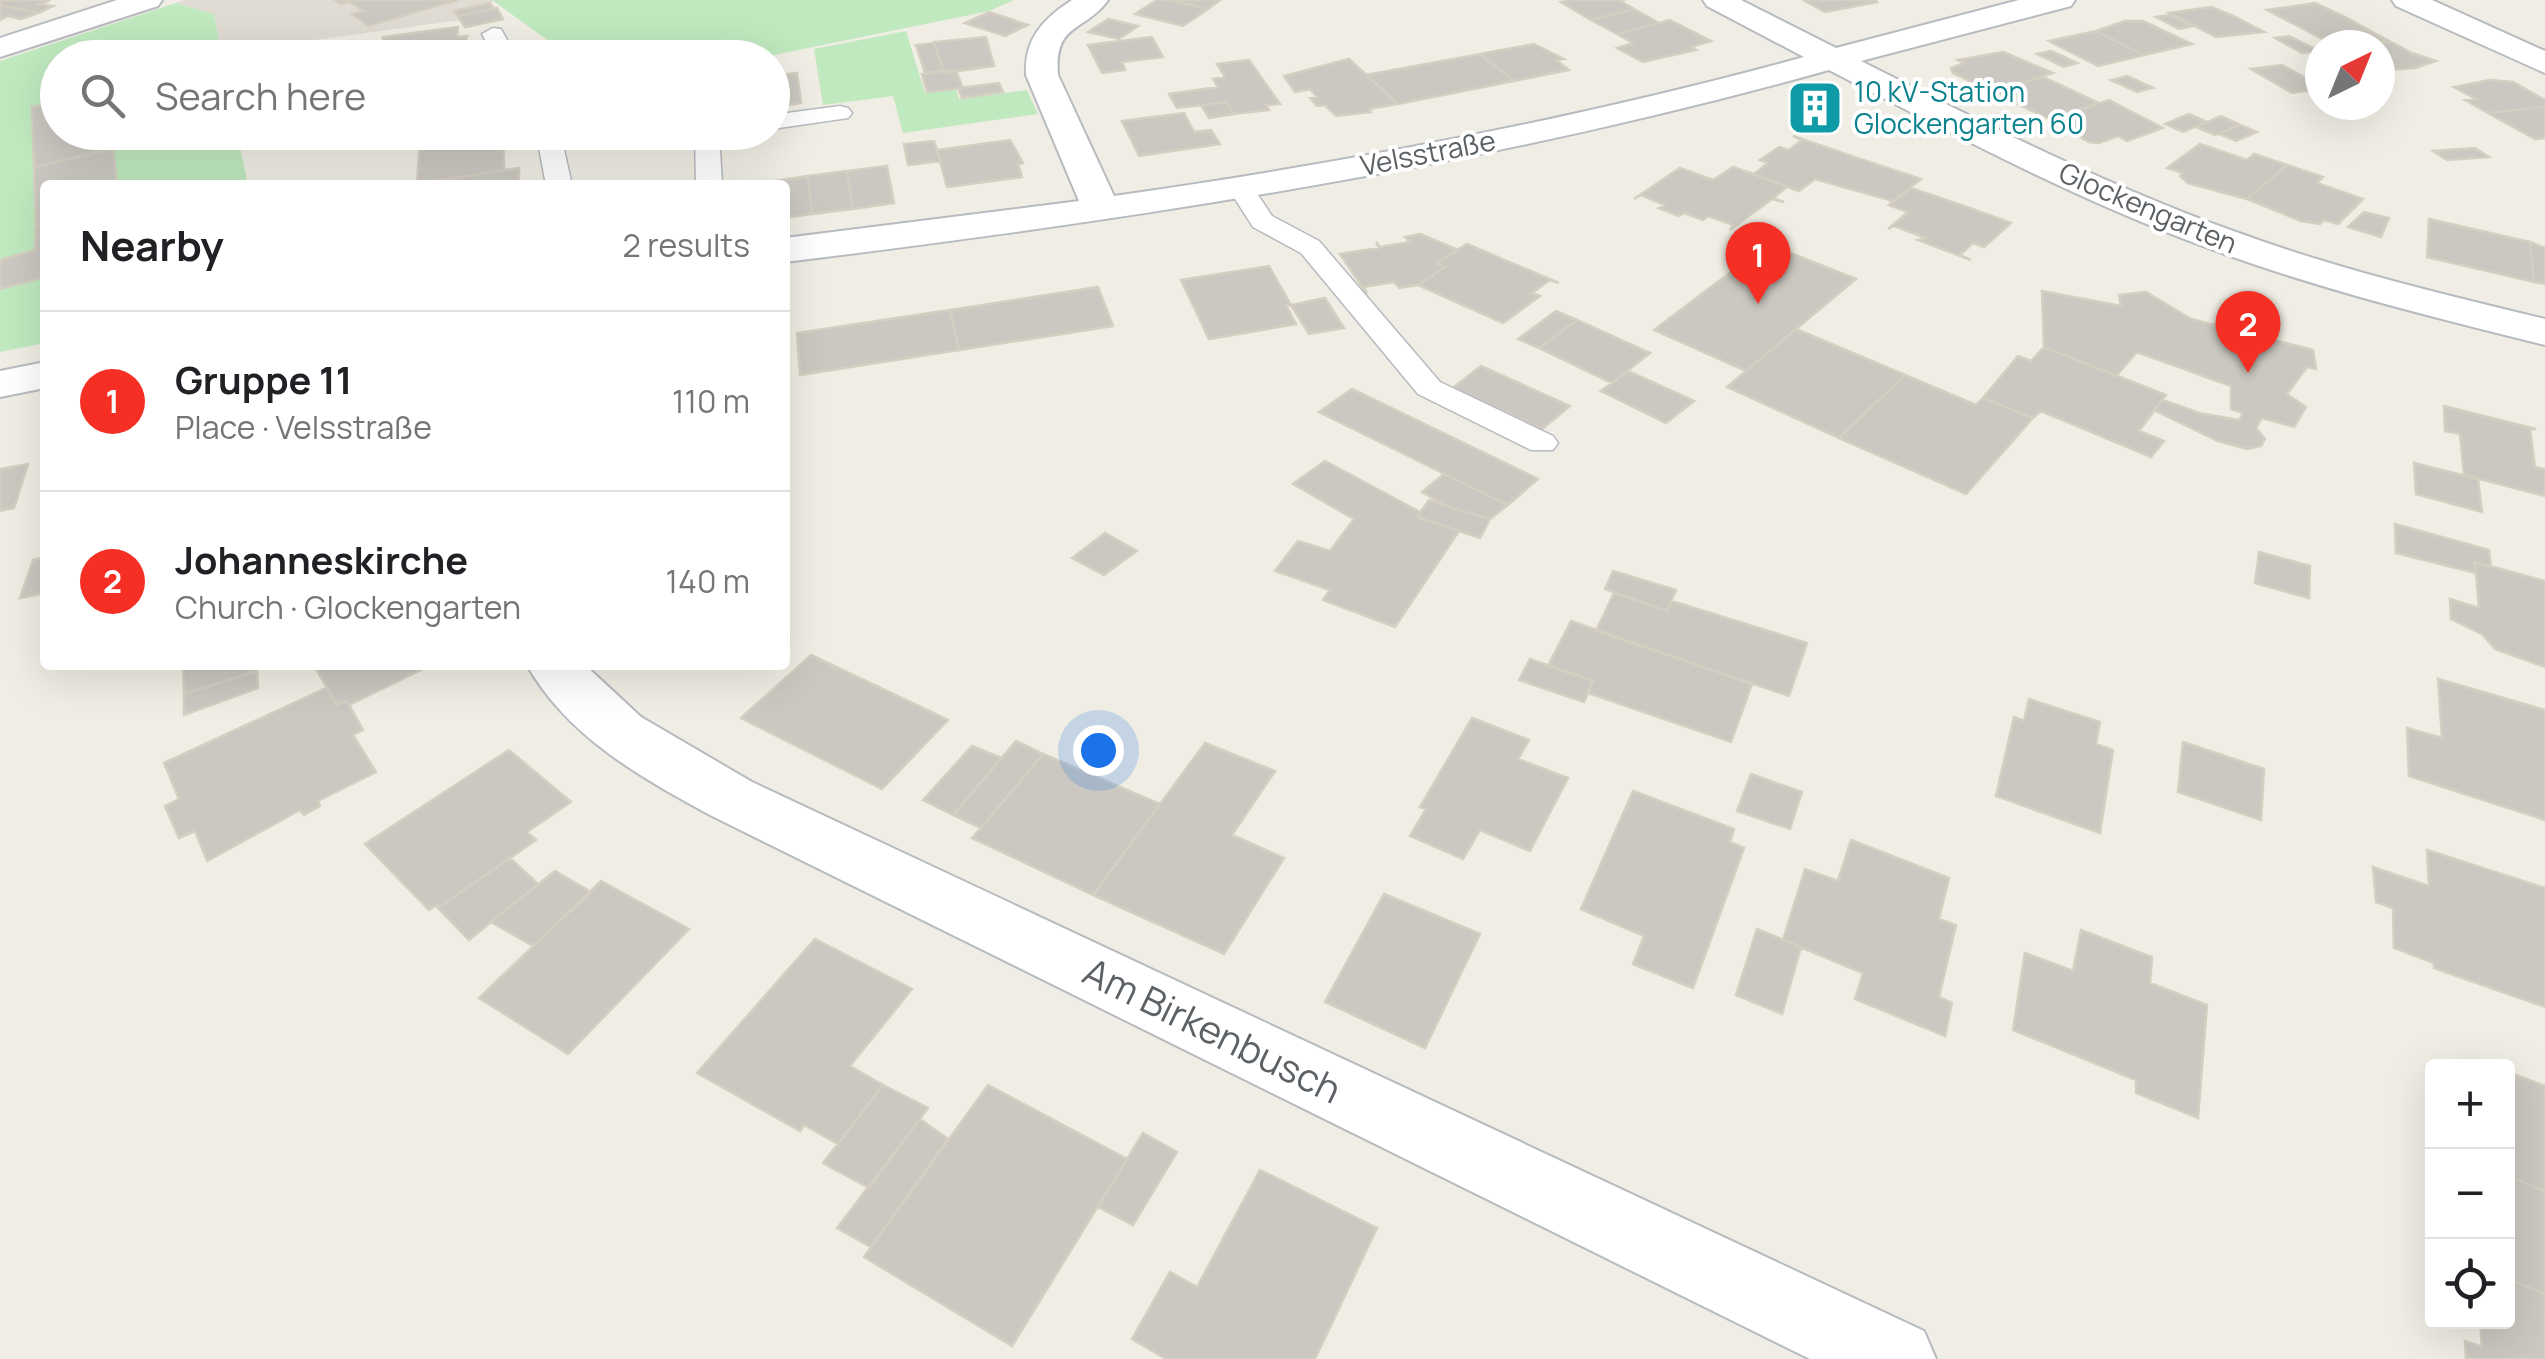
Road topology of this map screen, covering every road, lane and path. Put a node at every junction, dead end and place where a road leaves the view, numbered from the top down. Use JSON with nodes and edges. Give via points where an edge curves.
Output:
{"nodes":[{"id":1,"x":147,"y":0,"type":"edge"},
{"id":2,"x":1093,"y":0,"type":"edge"},
{"id":3,"x":1718,"y":0,"type":"edge"},
{"id":4,"x":2060,"y":0,"type":"edge"},
{"id":5,"x":2408,"y":0,"type":"edge"},
{"id":6,"x":493,"y":34,"type":"dead end"},
{"id":7,"x":496,"y":40,"type":"edge"},
{"id":8,"x":0,"y":48,"type":"edge"},
{"id":9,"x":1830,"y":58,"type":"junction"},
{"id":10,"x":2545,"y":63,"type":"edge"},
{"id":11,"x":840,"y":113,"type":"dead end"},
{"id":12,"x":790,"y":120,"type":"edge"},
{"id":13,"x":552,"y":150,"type":"edge"},
{"id":14,"x":707,"y":150,"type":"edge"},
{"id":15,"x":558,"y":180,"type":"edge"},
{"id":16,"x":708,"y":180,"type":"edge"},
{"id":17,"x":1241,"y":188,"type":"junction"},
{"id":18,"x":1102,"y":210,"type":"junction"},
{"id":19,"x":790,"y":249,"type":"edge"},
{"id":20,"x":2545,"y":332,"type":"edge"},
{"id":21,"x":40,"y":376,"type":"edge"},
{"id":22,"x":0,"y":384,"type":"edge"},
{"id":23,"x":1542,"y":443,"type":"dead end"},
{"id":24,"x":558,"y":670,"type":"edge"},
{"id":25,"x":1896,"y":1359,"type":"edge"}],
"edges":[{"from":1,"to":8,"type":"street"},
{"from":2,"to":18,"type":"street","via":[[1050,32],[1038,52]]},
{"from":3,"to":9,"type":"street","name":"Glockengarten"},
{"from":4,"to":9,"type":"street","name":"Velsstraße"},
{"from":5,"to":10,"type":"street"},
{"from":6,"to":7,"type":"lane"},
{"from":9,"to":17,"type":"street","name":"Velsstraße","via":[[1611,115]]},
{"from":9,"to":20,"type":"street","name":"Glockengarten","via":[[1998,144],[2177,224],[2427,304]]},
{"from":11,"to":12,"type":"lane"},
{"from":13,"to":15,"type":"lane"},
{"from":14,"to":16,"type":"lane"},
{"from":17,"to":18,"type":"street","name":"Velsstraße"},
{"from":17,"to":23,"type":"lane","via":[[1262,221],[1310,246],[1429,388]]},
{"from":18,"to":19,"type":"street","name":"Velsstraße"},
{"from":21,"to":22,"type":"street"},
{"from":24,"to":25,"type":"street","name":"Am Birkenbusch","via":[[574,693],[657,758],[759,813]]}]}
